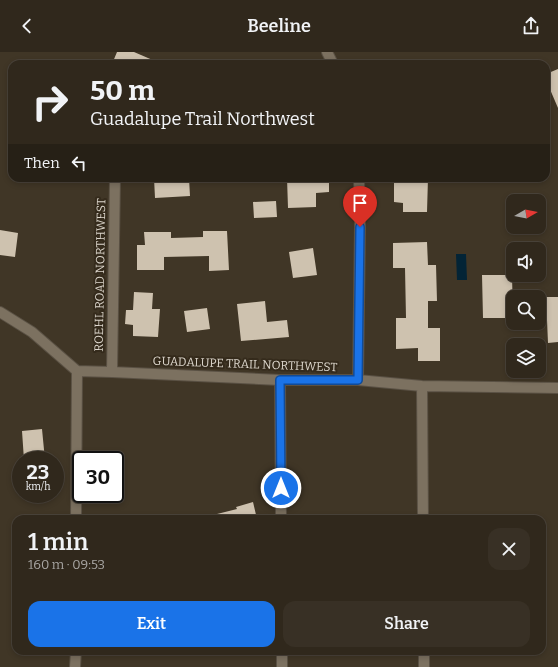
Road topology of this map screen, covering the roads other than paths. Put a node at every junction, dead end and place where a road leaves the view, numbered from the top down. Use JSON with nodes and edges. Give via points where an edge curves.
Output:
{"nodes":[{"id":1,"x":115,"y":182,"type":"edge"},
{"id":2,"x":359,"y":182,"type":"edge"},
{"id":3,"x":0,"y":312,"type":"edge"},
{"id":4,"x":77,"y":371,"type":"junction"},
{"id":5,"x":112,"y":372,"type":"junction"},
{"id":6,"x":280,"y":380,"type":"junction"},
{"id":7,"x":358,"y":380,"type":"junction"},
{"id":8,"x":422,"y":386,"type":"junction"},
{"id":9,"x":558,"y":388,"type":"edge"},
{"id":10,"x":76,"y":515,"type":"edge"},
{"id":11,"x":281,"y":515,"type":"edge"},
{"id":12,"x":423,"y":515,"type":"edge"},
{"id":13,"x":76,"y":655,"type":"edge"},
{"id":14,"x":282,"y":655,"type":"edge"},
{"id":15,"x":424,"y":655,"type":"edge"},
{"id":16,"x":75,"y":667,"type":"edge"},
{"id":17,"x":282,"y":667,"type":"edge"},
{"id":18,"x":424,"y":667,"type":"edge"}],
"edges":[{"from":1,"to":5,"type":"street","name":"ROEHL ROAD NORTHWEST"},
{"from":2,"to":7,"type":"street"},
{"from":3,"to":4,"type":"street","via":[[32,332]]},
{"from":4,"to":5,"type":"street","name":"GUADALUPE TRAIL NORTHWEST"},
{"from":4,"to":10,"type":"street"},
{"from":5,"to":6,"type":"street","name":"GUADALUPE TRAIL NORTHWEST"},
{"from":6,"to":7,"type":"street","name":"GUADALUPE TRAIL NORTHWEST"},
{"from":6,"to":11,"type":"street"},
{"from":7,"to":8,"type":"street","name":"GUADALUPE TRAIL NORTHWEST"},
{"from":8,"to":9,"type":"street","name":"GUADALUPE TRAIL NORTHWEST"},
{"from":8,"to":12,"type":"street"},
{"from":13,"to":16,"type":"street"},
{"from":14,"to":17,"type":"street"},
{"from":15,"to":18,"type":"street"}]}
